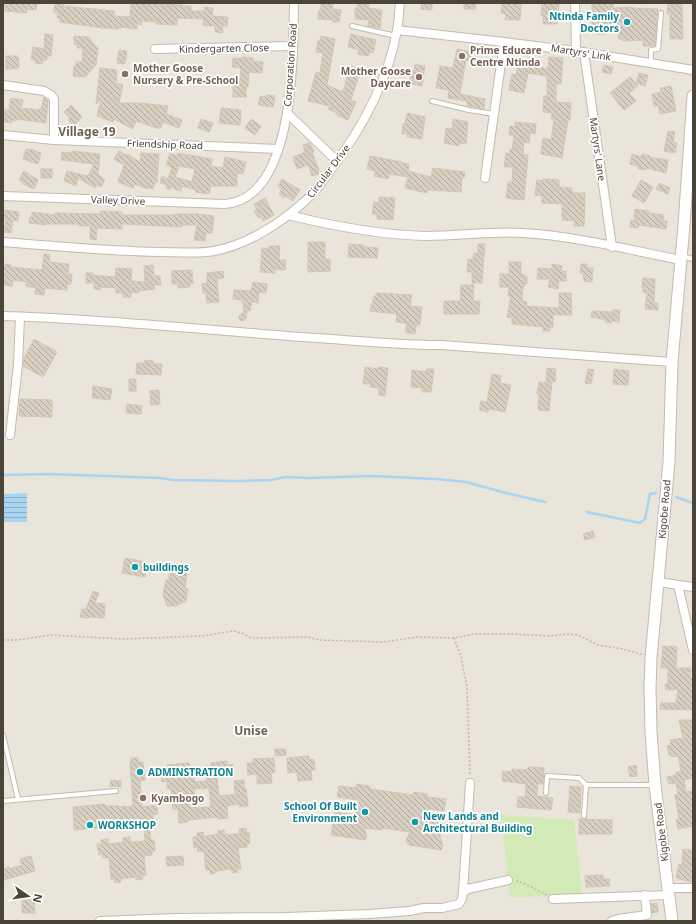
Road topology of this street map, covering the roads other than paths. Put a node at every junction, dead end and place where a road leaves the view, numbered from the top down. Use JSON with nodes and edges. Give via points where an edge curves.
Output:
{"nodes":[{"id":1,"x":294,"y":3,"type":"edge"},
{"id":2,"x":400,"y":3,"type":"edge"},
{"id":3,"x":575,"y":3,"type":"edge"},
{"id":4,"x":661,"y":12,"type":"dead end"},
{"id":5,"x":352,"y":26,"type":"dead end"},
{"id":6,"x":396,"y":33,"type":"junction"},
{"id":7,"x":504,"y":42,"type":"junction"},
{"id":8,"x":293,"y":46,"type":"junction"},
{"id":9,"x":155,"y":49,"type":"dead end"},
{"id":10,"x":580,"y":52,"type":"junction"},
{"id":11,"x":651,"y":64,"type":"junction"},
{"id":12,"x":693,"y":70,"type":"edge"},
{"id":13,"x":3,"y":85,"type":"edge"},
{"id":14,"x":693,"y":96,"type":"edge"},
{"id":15,"x":432,"y":101,"type":"dead end"},
{"id":16,"x":287,"y":113,"type":"junction"},
{"id":17,"x":494,"y":114,"type":"junction"},
{"id":18,"x":3,"y":135,"type":"edge"},
{"id":19,"x":54,"y":140,"type":"junction"},
{"id":20,"x":278,"y":149,"type":"junction"},
{"id":21,"x":691,"y":150,"type":"edge"},
{"id":22,"x":337,"y":162,"type":"junction"},
{"id":23,"x":485,"y":178,"type":"dead end"},
{"id":24,"x":3,"y":196,"type":"edge"},
{"id":25,"x":234,"y":203,"type":"joint"},
{"id":26,"x":288,"y":215,"type":"junction"},
{"id":27,"x":688,"y":226,"type":"edge"},
{"id":28,"x":3,"y":242,"type":"edge"},
{"id":29,"x":612,"y":246,"type":"junction"},
{"id":30,"x":681,"y":258,"type":"junction"},
{"id":31,"x":693,"y":259,"type":"edge"},
{"id":32,"x":3,"y":316,"type":"edge"},
{"id":33,"x":20,"y":317,"type":"junction"},
{"id":34,"x":672,"y":362,"type":"junction"},
{"id":35,"x":10,"y":435,"type":"dead end"},
{"id":36,"x":658,"y":582,"type":"junction"},
{"id":37,"x":678,"y":585,"type":"junction"},
{"id":38,"x":693,"y":587,"type":"edge"},
{"id":39,"x":693,"y":650,"type":"edge"},
{"id":40,"x":3,"y":735,"type":"edge"},
{"id":41,"x":470,"y":783,"type":"road end"},
{"id":42,"x":586,"y":785,"type":"junction"},
{"id":43,"x":655,"y":785,"type":"junction"},
{"id":44,"x":116,"y":791,"type":"dead end"},
{"id":45,"x":546,"y":793,"type":"dead end"},
{"id":46,"x":18,"y":798,"type":"junction"},
{"id":47,"x":3,"y":801,"type":"edge"},
{"id":48,"x":584,"y":816,"type":"dead end"},
{"id":49,"x":508,"y":880,"type":"road end"},
{"id":50,"x":693,"y":888,"type":"edge"},
{"id":51,"x":668,"y":891,"type":"junction"},
{"id":52,"x":463,"y":892,"type":"junction"},
{"id":53,"x":645,"y":895,"type":"junction"},
{"id":54,"x":553,"y":899,"type":"road end"},
{"id":55,"x":100,"y":921,"type":"edge"},
{"id":56,"x":612,"y":921,"type":"edge"},
{"id":57,"x":672,"y":921,"type":"edge"}],
"edges":[{"from":1,"to":8,"type":"street","name":"Corporation Road"},
{"from":2,"to":6,"type":"street","name":"Circular Drive"},
{"from":3,"to":10,"type":"street","name":"Martyrs' Lane"},
{"from":4,"to":11,"type":"lane","via":[[658,50],[651,50]]},
{"from":5,"to":6,"type":"lane"},
{"from":6,"to":7,"type":"street","name":"Martyrs' Link"},
{"from":6,"to":22,"type":"street","name":"Circular Drive","via":[[379,89],[359,129]]},
{"from":7,"to":10,"type":"street","name":"Martyrs' Link"},
{"from":7,"to":17,"type":"street"},
{"from":8,"to":9,"type":"street","name":"Kindergarten Close"},
{"from":8,"to":16,"type":"street","name":"Corporation Road"},
{"from":10,"to":11,"type":"street","name":"Martyrs' Link"},
{"from":10,"to":29,"type":"street","name":"Martyrs' Lane"},
{"from":11,"to":12,"type":"street","name":"Martyrs' Link"},
{"from":13,"to":19,"type":"street","via":[[44,91],[51,95],[54,99]]},
{"from":14,"to":21,"type":"street","name":"Kigobe Road"},
{"from":15,"to":17,"type":"lane"},
{"from":16,"to":20,"type":"street","name":"Corporation Road"},
{"from":16,"to":22,"type":"street"},
{"from":17,"to":23,"type":"street"},
{"from":18,"to":19,"type":"street","name":"Friendship Road"},
{"from":19,"to":20,"type":"street","name":"Friendship Road"},
{"from":20,"to":25,"type":"street","name":"Corporation Road","via":[[273,165],[262,183]]},
{"from":21,"to":27,"type":"street","name":"Kigobe Road"},
{"from":22,"to":26,"type":"street","name":"Circular Drive","via":[[306,200]]},
{"from":24,"to":25,"type":"street","name":"Valley Drive"},
{"from":26,"to":28,"type":"street","name":"Circular Drive","via":[[262,233],[235,246],[204,252],[129,251]]},
{"from":26,"to":29,"type":"street","via":[[372,232],[428,236],[523,233]]},
{"from":27,"to":30,"type":"street","name":"Kigobe Road"},
{"from":29,"to":30,"type":"street"},
{"from":30,"to":31,"type":"lane"},
{"from":30,"to":34,"type":"street","name":"Kigobe Road"},
{"from":32,"to":33,"type":"street"},
{"from":33,"to":34,"type":"street"},
{"from":33,"to":35,"type":"street","via":[[18,365]]},
{"from":34,"to":36,"type":"street","name":"Kigobe Road","via":[[669,462]]},
{"from":36,"to":37,"type":"street"},
{"from":36,"to":43,"type":"street","name":"Kigobe Road","via":[[651,658],[650,718]]},
{"from":37,"to":38,"type":"street"},
{"from":37,"to":39,"type":"street"},
{"from":40,"to":46,"type":"lane"},
{"from":41,"to":52,"type":"street"},
{"from":42,"to":43,"type":"lane"},
{"from":42,"to":45,"type":"lane","via":[[578,778],[547,776]]},
{"from":42,"to":48,"type":"lane"},
{"from":43,"to":51,"type":"street","name":"Kigobe Road"},
{"from":44,"to":46,"type":"lane"},
{"from":46,"to":47,"type":"lane"},
{"from":49,"to":52,"type":"street"},
{"from":50,"to":51,"type":"street"},
{"from":51,"to":53,"type":"street"},
{"from":51,"to":57,"type":"street","name":"Kigobe Road"},
{"from":52,"to":55,"type":"street","via":[[459,904],[409,911],[286,917]]},
{"from":53,"to":54,"type":"street"},
{"from":53,"to":56,"type":"street","via":[[648,915]]}]}
